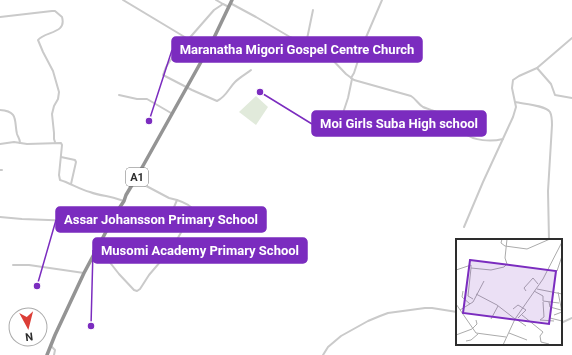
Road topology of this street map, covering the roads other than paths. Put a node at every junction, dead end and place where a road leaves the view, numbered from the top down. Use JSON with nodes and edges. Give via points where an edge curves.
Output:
{"nodes":[{"id":1,"x":123,"y":0,"type":"edge"},
{"id":2,"x":216,"y":0,"type":"edge"},
{"id":3,"x":382,"y":0,"type":"edge"},
{"id":4,"x":230,"y":3,"type":"edge"},
{"id":5,"x":224,"y":4,"type":"junction"},
{"id":6,"x":313,"y":10,"type":"dead end"},
{"id":7,"x":0,"y":17,"type":"edge"},
{"id":8,"x":572,"y":38,"type":"edge"},
{"id":9,"x":188,"y":39,"type":"junction"},
{"id":10,"x":303,"y":43,"type":"junction"},
{"id":11,"x":537,"y":68,"type":"junction"},
{"id":12,"x":252,"y":70,"type":"dead end"},
{"id":13,"x":352,"y":79,"type":"junction"},
{"id":14,"x":186,"y":87,"type":"junction"},
{"id":15,"x":119,"y":95,"type":"dead end"},
{"id":16,"x":572,"y":98,"type":"edge"},
{"id":17,"x":515,"y":102,"type":"junction"},
{"id":18,"x":0,"y":110,"type":"edge"},
{"id":19,"x":172,"y":114,"type":"junction"},
{"id":20,"x":340,"y":122,"type":"dead end"},
{"id":21,"x":503,"y":138,"type":"junction"},
{"id":22,"x":55,"y":142,"type":"junction"},
{"id":23,"x":20,"y":143,"type":"junction"},
{"id":24,"x":0,"y":144,"type":"edge"},
{"id":25,"x":61,"y":157,"type":"junction"},
{"id":26,"x":135,"y":180,"type":"junction"},
{"id":27,"x":71,"y":184,"type":"junction"},
{"id":28,"x":178,"y":200,"type":"junction"},
{"id":29,"x":124,"y":201,"type":"junction"},
{"id":30,"x":170,"y":215,"type":"dead end"},
{"id":31,"x":0,"y":217,"type":"edge"},
{"id":32,"x":111,"y":222,"type":"junction"},
{"id":33,"x":464,"y":227,"type":"dead end"},
{"id":34,"x":549,"y":239,"type":"edge"},
{"id":35,"x":96,"y":248,"type":"junction"},
{"id":36,"x":13,"y":266,"type":"dead end"},
{"id":37,"x":84,"y":272,"type":"junction"},
{"id":38,"x":456,"y":312,"type":"edge"},
{"id":39,"x":572,"y":318,"type":"edge"},
{"id":40,"x":562,"y":323,"type":"edge"},
{"id":41,"x":51,"y":346,"type":"junction"},
{"id":42,"x":47,"y":355,"type":"edge"},
{"id":43,"x":54,"y":355,"type":"edge"},
{"id":44,"x":322,"y":355,"type":"edge"}],
"edges":[{"from":1,"to":9,"type":"street"},
{"from":2,"to":5,"type":"street"},
{"from":3,"to":13,"type":"street"},
{"from":4,"to":5,"type":"street"},
{"from":4,"to":10,"type":"street"},
{"from":4,"to":14,"type":"highway","number":"A1"},
{"from":5,"to":9,"type":"street","via":[[214,10]]},
{"from":6,"to":10,"type":"street","via":[[307,39]]},
{"from":7,"to":22,"type":"street","via":[[52,11],[62,17],[63,22],[59,29],[38,40],[53,71],[59,92],[52,111]]},
{"from":8,"to":11,"type":"street"},
{"from":9,"to":14,"type":"street","via":[[170,60],[163,74]]},
{"from":10,"to":13,"type":"street","via":[[325,52]]},
{"from":11,"to":16,"type":"street","via":[[551,84],[555,95]]},
{"from":11,"to":17,"type":"street","via":[[513,80]]},
{"from":12,"to":14,"type":"street","via":[[234,82],[217,101]]},
{"from":13,"to":20,"type":"street"},
{"from":13,"to":21,"type":"street","via":[[411,96],[422,107],[456,123],[471,137],[489,140]]},
{"from":14,"to":19,"type":"highway","number":"A1"},
{"from":15,"to":19,"type":"street","via":[[147,99]]},
{"from":17,"to":21,"type":"street","via":[[513,117]]},
{"from":17,"to":34,"type":"street","via":[[542,107],[551,115]]},
{"from":18,"to":23,"type":"street","via":[[14,116]]},
{"from":19,"to":26,"type":"highway","number":"A1"},
{"from":21,"to":33,"type":"street"},
{"from":22,"to":23,"type":"street"},
{"from":22,"to":25,"type":"street","via":[[62,143]]},
{"from":23,"to":24,"type":"street"},
{"from":25,"to":27,"type":"street","via":[[59,180]]},
{"from":25,"to":27,"type":"street","via":[[76,162]]},
{"from":26,"to":28,"type":"street"},
{"from":26,"to":29,"type":"highway","number":"A1"},
{"from":27,"to":29,"type":"street","via":[[91,193]]},
{"from":28,"to":30,"type":"street"},
{"from":28,"to":35,"type":"street","via":[[194,210],[172,248],[137,291],[118,274]]},
{"from":29,"to":32,"type":"highway","number":"A1"},
{"from":31,"to":32,"type":"street","via":[[75,221],[98,218]]},
{"from":32,"to":35,"type":"highway","number":"A1"},
{"from":35,"to":37,"type":"highway","number":"A1"},
{"from":36,"to":37,"type":"street","via":[[29,265]]},
{"from":37,"to":41,"type":"highway","number":"A1"},
{"from":38,"to":44,"type":"street","via":[[425,308],[388,313],[341,336]]},
{"from":39,"to":40,"type":"street"},
{"from":41,"to":42,"type":"highway","number":"A1"},
{"from":41,"to":43,"type":"street","via":[[55,350]]}]}
